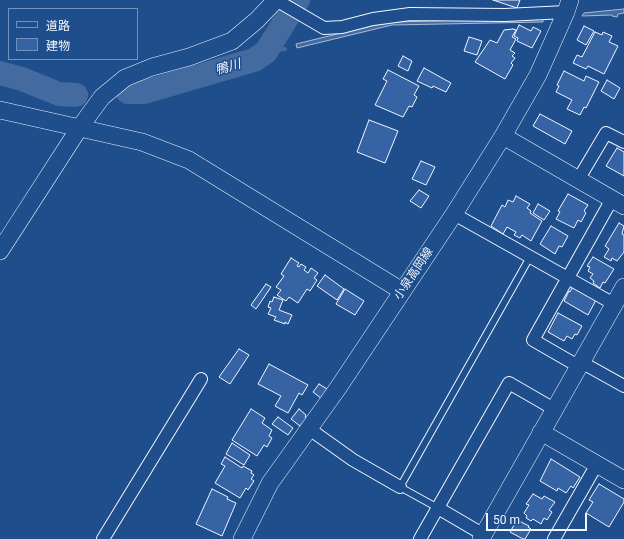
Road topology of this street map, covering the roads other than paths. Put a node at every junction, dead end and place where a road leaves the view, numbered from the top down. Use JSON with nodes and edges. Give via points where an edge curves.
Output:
{"nodes":[{"id":1,"x":278,"y":1,"type":"edge"},
{"id":2,"x":568,"y":6,"type":"edge"},
{"id":3,"x":0,"y":110,"type":"edge"},
{"id":4,"x":80,"y":127,"type":"junction"},
{"id":5,"x":502,"y":136,"type":"junction"},
{"id":6,"x":624,"y":142,"type":"edge"},
{"id":7,"x":578,"y":180,"type":"junction"},
{"id":8,"x":618,"y":203,"type":"edge"},
{"id":9,"x":454,"y":214,"type":"junction"},
{"id":10,"x":0,"y":251,"type":"edge"},
{"id":11,"x":530,"y":257,"type":"junction"},
{"id":12,"x":568,"y":278,"type":"junction"},
{"id":13,"x":402,"y":291,"type":"junction"},
{"id":14,"x":621,"y":294,"type":"edge"},
{"id":15,"x":580,"y":364,"type":"junction"},
{"id":16,"x":201,"y":379,"type":"dead end"},
{"id":17,"x":624,"y":386,"type":"edge"},
{"id":18,"x":554,"y":409,"type":"junction"},
{"id":19,"x":308,"y":428,"type":"junction"},
{"id":20,"x":541,"y":432,"type":"junction"},
{"id":21,"x":597,"y":464,"type":"junction"},
{"id":22,"x":624,"y":480,"type":"edge"},
{"id":23,"x":400,"y":487,"type":"junction"},
{"id":24,"x":438,"y":508,"type":"junction"},
{"id":25,"x":482,"y":537,"type":"edge"},
{"id":26,"x":103,"y":539,"type":"edge"},
{"id":27,"x":242,"y":539,"type":"edge"},
{"id":28,"x":420,"y":539,"type":"edge"},
{"id":29,"x":554,"y":539,"type":"edge"}],
"edges":[{"from":1,"to":2,"type":"street","via":[[324,28],[410,14],[505,15]]},
{"from":1,"to":4,"type":"street","via":[[232,41],[125,78],[102,97]]},
{"from":2,"to":5,"type":"street","name":"小泉高岡線","via":[[538,75]]},
{"from":3,"to":4,"type":"street"},
{"from":4,"to":10,"type":"street"},
{"from":4,"to":13,"type":"street","via":[[142,142],[189,160]]},
{"from":5,"to":7,"type":"street"},
{"from":5,"to":9,"type":"street","name":"小泉高岡線"},
{"from":6,"to":7,"type":"street","via":[[606,133]]},
{"from":7,"to":8,"type":"street"},
{"from":8,"to":12,"type":"street"},
{"from":9,"to":11,"type":"street"},
{"from":9,"to":13,"type":"street","name":"小泉高岡線"},
{"from":11,"to":12,"type":"street"},
{"from":11,"to":23,"type":"lane"},
{"from":12,"to":14,"type":"street"},
{"from":12,"to":15,"type":"street","via":[[533,340]]},
{"from":13,"to":19,"type":"street","name":"小泉高岡線","via":[[338,388]]},
{"from":14,"to":15,"type":"street"},
{"from":15,"to":17,"type":"street"},
{"from":15,"to":18,"type":"street"},
{"from":16,"to":26,"type":"street"},
{"from":18,"to":20,"type":"street"},
{"from":18,"to":24,"type":"street","via":[[509,383]]},
{"from":19,"to":23,"type":"street","via":[[353,460]]},
{"from":19,"to":27,"type":"street","name":"小泉高岡線","via":[[270,483]]},
{"from":20,"to":21,"type":"street"},
{"from":20,"to":25,"type":"street"},
{"from":21,"to":22,"type":"street"},
{"from":21,"to":29,"type":"street"},
{"from":23,"to":24,"type":"lane"},
{"from":24,"to":25,"type":"street"},
{"from":24,"to":28,"type":"street"}]}
